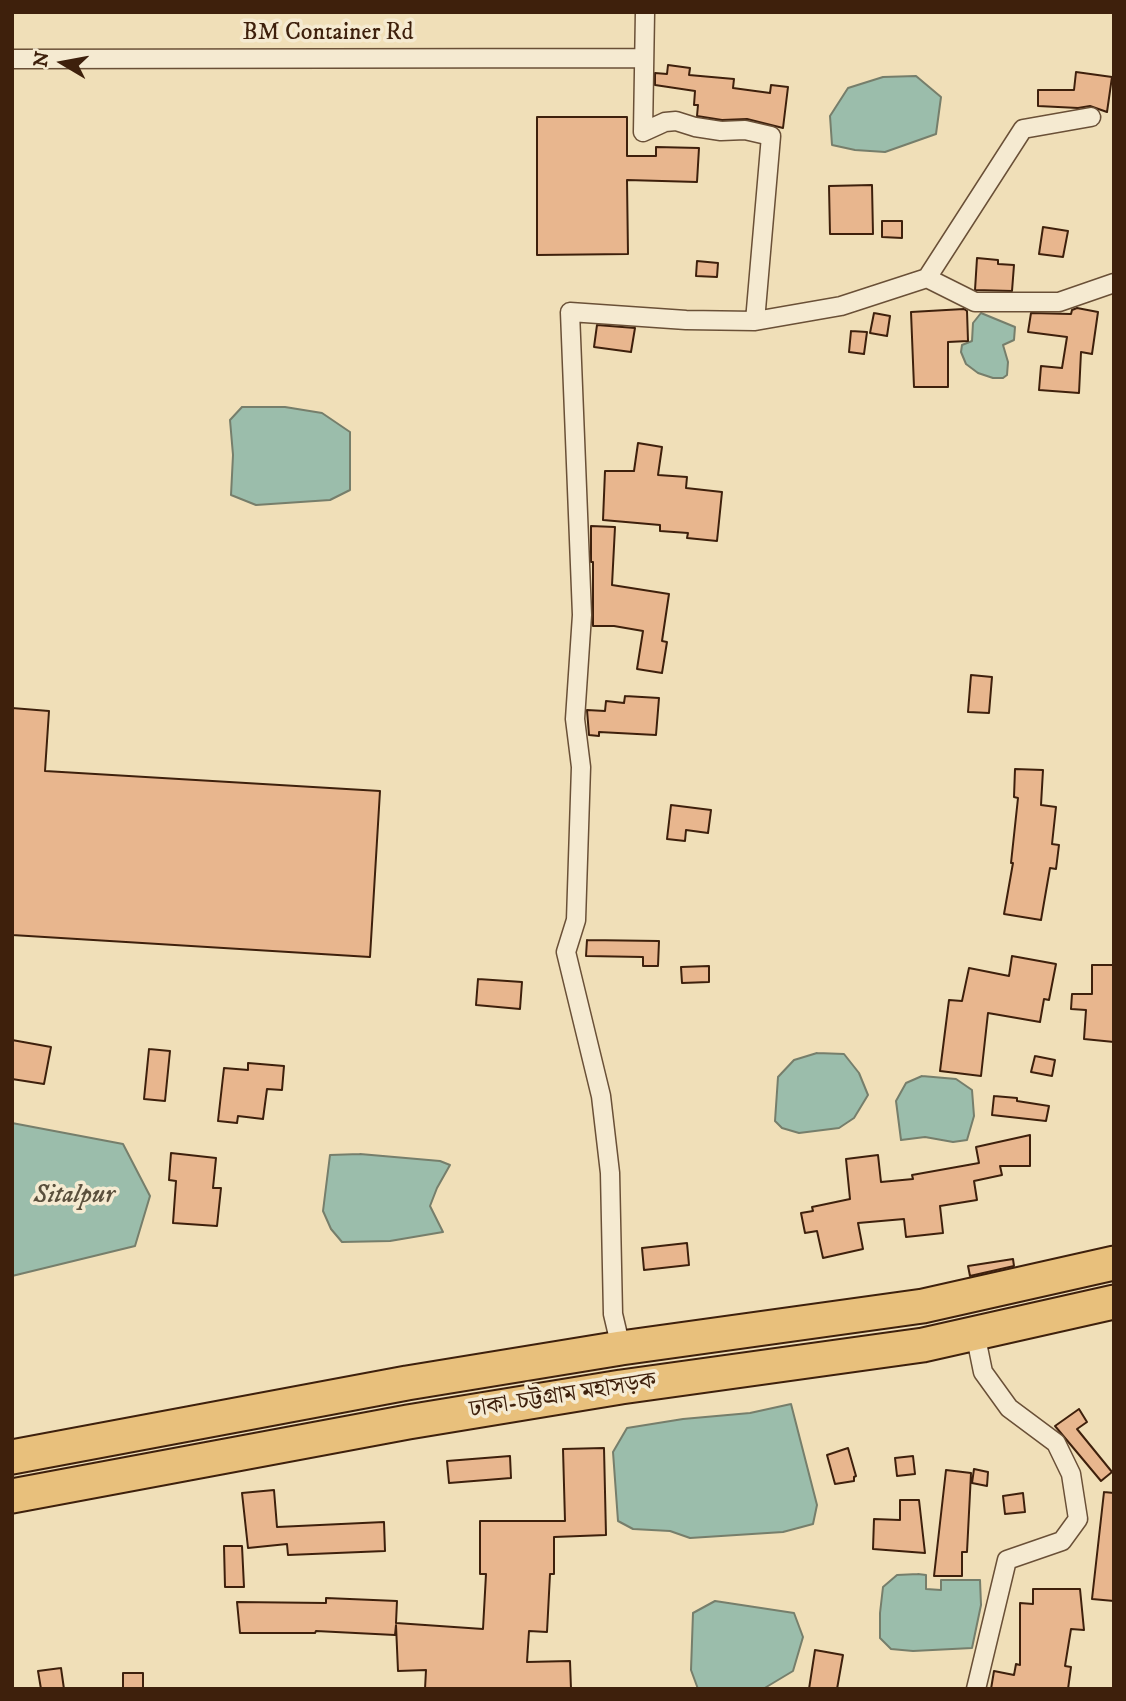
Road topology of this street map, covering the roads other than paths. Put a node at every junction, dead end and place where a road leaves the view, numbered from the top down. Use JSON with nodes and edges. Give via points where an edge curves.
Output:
{"nodes":[{"id":1,"x":645,"y":12,"type":"edge"},
{"id":2,"x":644,"y":58,"type":"junction"},
{"id":3,"x":12,"y":59,"type":"edge"},
{"id":4,"x":1091,"y":117,"type":"dead end"},
{"id":5,"x":927,"y":278,"type":"junction"},
{"id":6,"x":1114,"y":283,"type":"edge"},
{"id":7,"x":755,"y":321,"type":"junction"},
{"id":8,"x":1114,"y":1263,"type":"edge"},
{"id":9,"x":1114,"y":1302,"type":"edge"},
{"id":10,"x":975,"y":1333,"type":"junction"},
{"id":11,"x":621,"y":1348,"type":"junction"},
{"id":12,"x":12,"y":1457,"type":"edge"},
{"id":13,"x":12,"y":1496,"type":"edge"},
{"id":14,"x":976,"y":1689,"type":"edge"}],
"edges":[{"from":1,"to":2,"type":"street"},
{"from":2,"to":3,"type":"street","name":"BM Container Rd"},
{"from":2,"to":7,"type":"street","via":[[643,132],[676,121],[771,135]]},
{"from":4,"to":5,"type":"street","via":[[1023,128]]},
{"from":5,"to":6,"type":"street","via":[[975,302],[1059,302]]},
{"from":5,"to":7,"type":"street","via":[[841,306]]},
{"from":7,"to":11,"type":"street","via":[[570,312],[582,615],[575,719],[581,766],[576,920],[566,952],[601,1096],[610,1173],[613,1314]]},
{"from":8,"to":11,"type":"highway","name":"ঢাকা-চট্টগ্রাম মহাসড়ক","via":[[923,1306]]},
{"from":9,"to":10,"type":"highway","name":"ঢাকা-চট্টগ্রাম মহাসড়ক"},
{"from":10,"to":13,"type":"highway","name":"ঢাকা-চট্টগ্রাম মহাসড়ক","via":[[923,1345],[435,1418]]},
{"from":10,"to":14,"type":"street","via":[[989,1381],[1009,1408],[1056,1443],[1071,1474],[1078,1519],[1062,1541],[1007,1560]]},
{"from":11,"to":12,"type":"highway","name":"ঢাকা-চট্টগ্রাম মহাসড়ক"}]}
